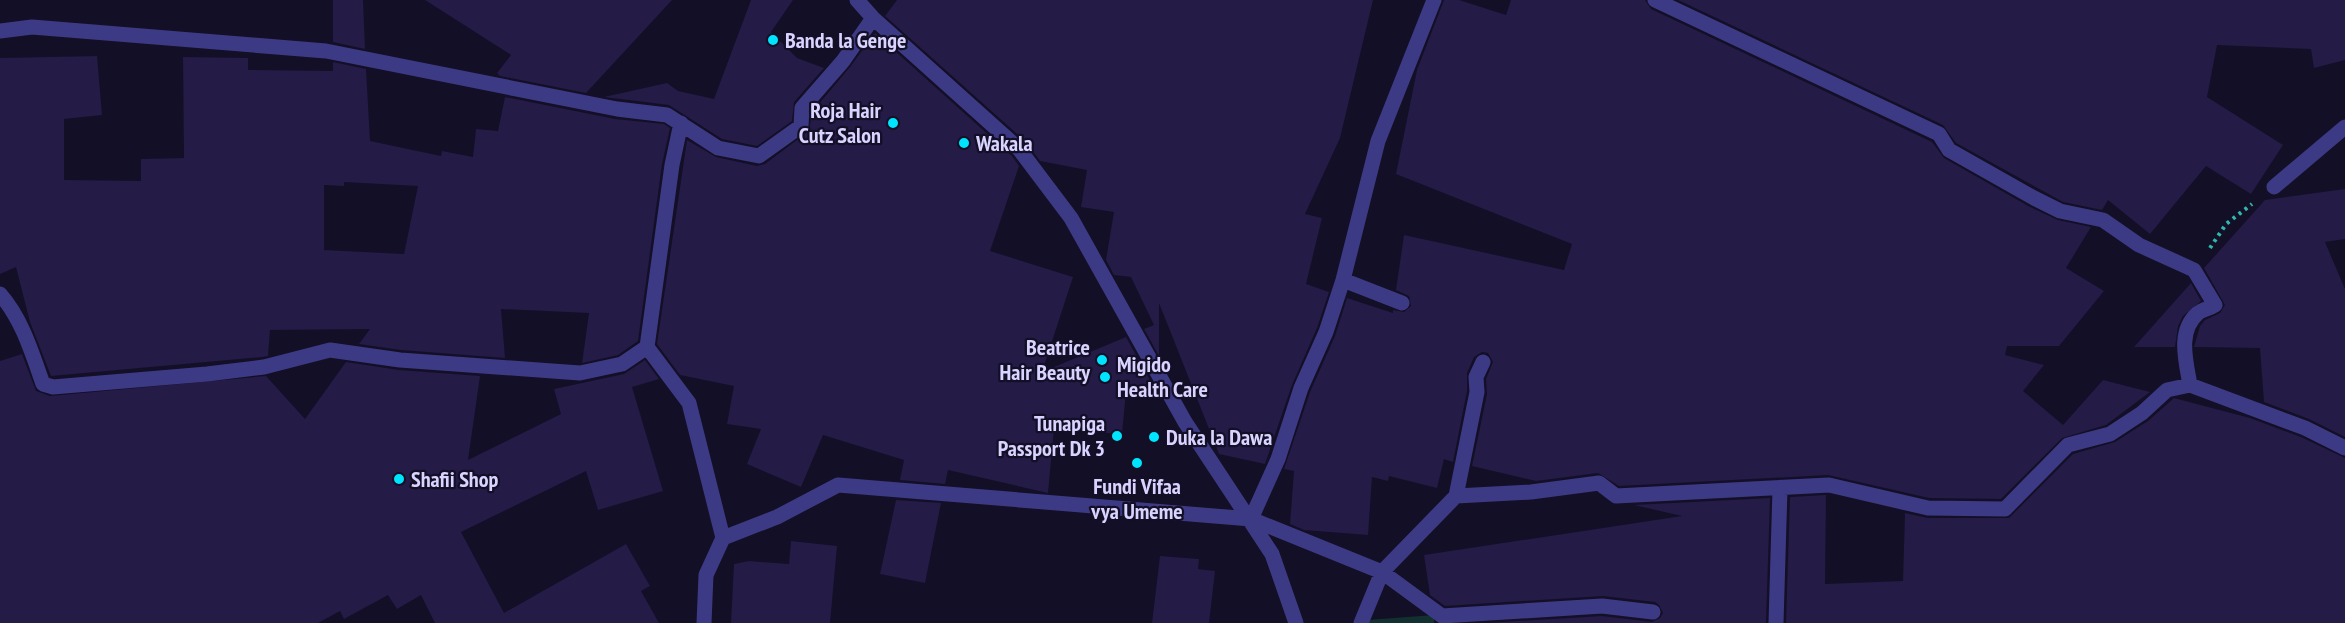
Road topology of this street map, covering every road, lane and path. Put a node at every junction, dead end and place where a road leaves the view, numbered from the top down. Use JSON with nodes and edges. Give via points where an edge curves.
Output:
{"nodes":[{"id":1,"x":857,"y":0,"type":"edge"},
{"id":2,"x":1434,"y":0,"type":"edge"},
{"id":3,"x":1655,"y":0,"type":"edge"},
{"id":4,"x":873,"y":18,"type":"junction"},
{"id":5,"x":0,"y":31,"type":"edge"},
{"id":6,"x":681,"y":123,"type":"junction"},
{"id":7,"x":2345,"y":127,"type":"edge"},
{"id":8,"x":2274,"y":187,"type":"joint"},
{"id":9,"x":2194,"y":270,"type":"junction"},
{"id":10,"x":1343,"y":280,"type":"junction"},
{"id":11,"x":0,"y":294,"type":"edge"},
{"id":12,"x":1402,"y":303,"type":"dead end"},
{"id":13,"x":647,"y":347,"type":"junction"},
{"id":14,"x":1483,"y":362,"type":"dead end"},
{"id":15,"x":2190,"y":385,"type":"junction"},
{"id":16,"x":2345,"y":448,"type":"edge"},
{"id":17,"x":1780,"y":489,"type":"junction"},
{"id":18,"x":1456,"y":496,"type":"junction"},
{"id":19,"x":1251,"y":519,"type":"junction"},
{"id":20,"x":723,"y":538,"type":"junction"},
{"id":21,"x":1382,"y":572,"type":"junction"},
{"id":22,"x":1653,"y":612,"type":"dead end"},
{"id":23,"x":704,"y":623,"type":"edge"},
{"id":24,"x":1296,"y":623,"type":"edge"},
{"id":25,"x":1361,"y":623,"type":"edge"},
{"id":26,"x":1776,"y":623,"type":"edge"}],
"edges":[{"from":1,"to":4,"type":"street"},
{"from":2,"to":10,"type":"street","via":[[1378,141]]},
{"from":3,"to":9,"type":"street","via":[[1939,134],[1948,150],[2051,207],[2103,220],[2139,245]]},
{"from":4,"to":6,"type":"street","via":[[843,61],[802,108],[801,126],[759,156],[718,148]]},
{"from":4,"to":19,"type":"street","via":[[1019,149],[1046,184],[1071,218],[1185,422]]},
{"from":5,"to":6,"type":"street","via":[[32,27],[326,51],[616,109],[666,115]]},
{"from":6,"to":13,"type":"street"},
{"from":7,"to":8,"type":"street"},
{"from":8,"to":9,"type":"path","via":[[2226,224]]},
{"from":9,"to":15,"type":"street","via":[[2214,305],[2200,311],[2189,323],[2184,344]]},
{"from":10,"to":12,"type":"street"},
{"from":10,"to":19,"type":"street","via":[[1278,459]]},
{"from":11,"to":13,"type":"street","via":[[9,303],[26,338],[43,384],[53,387],[264,367],[330,350],[400,360],[580,373],[622,364]]},
{"from":13,"to":20,"type":"street","via":[[689,403]]},
{"from":14,"to":18,"type":"street","via":[[1476,377],[1477,392]]},
{"from":15,"to":16,"type":"street","via":[[2305,428]]},
{"from":15,"to":17,"type":"street","via":[[2167,390],[2110,434],[2068,445],[2005,509],[1928,508],[1829,485]]},
{"from":17,"to":18,"type":"street","via":[[1616,496],[1599,483]]},
{"from":17,"to":26,"type":"street"},
{"from":18,"to":21,"type":"street"},
{"from":19,"to":20,"type":"street","via":[[838,485],[777,517]]},
{"from":19,"to":21,"type":"street"},
{"from":19,"to":24,"type":"street","via":[[1272,554]]},
{"from":20,"to":23,"type":"street","via":[[706,575]]},
{"from":21,"to":22,"type":"street","via":[[1442,616],[1602,606]]},
{"from":21,"to":25,"type":"street"}]}
